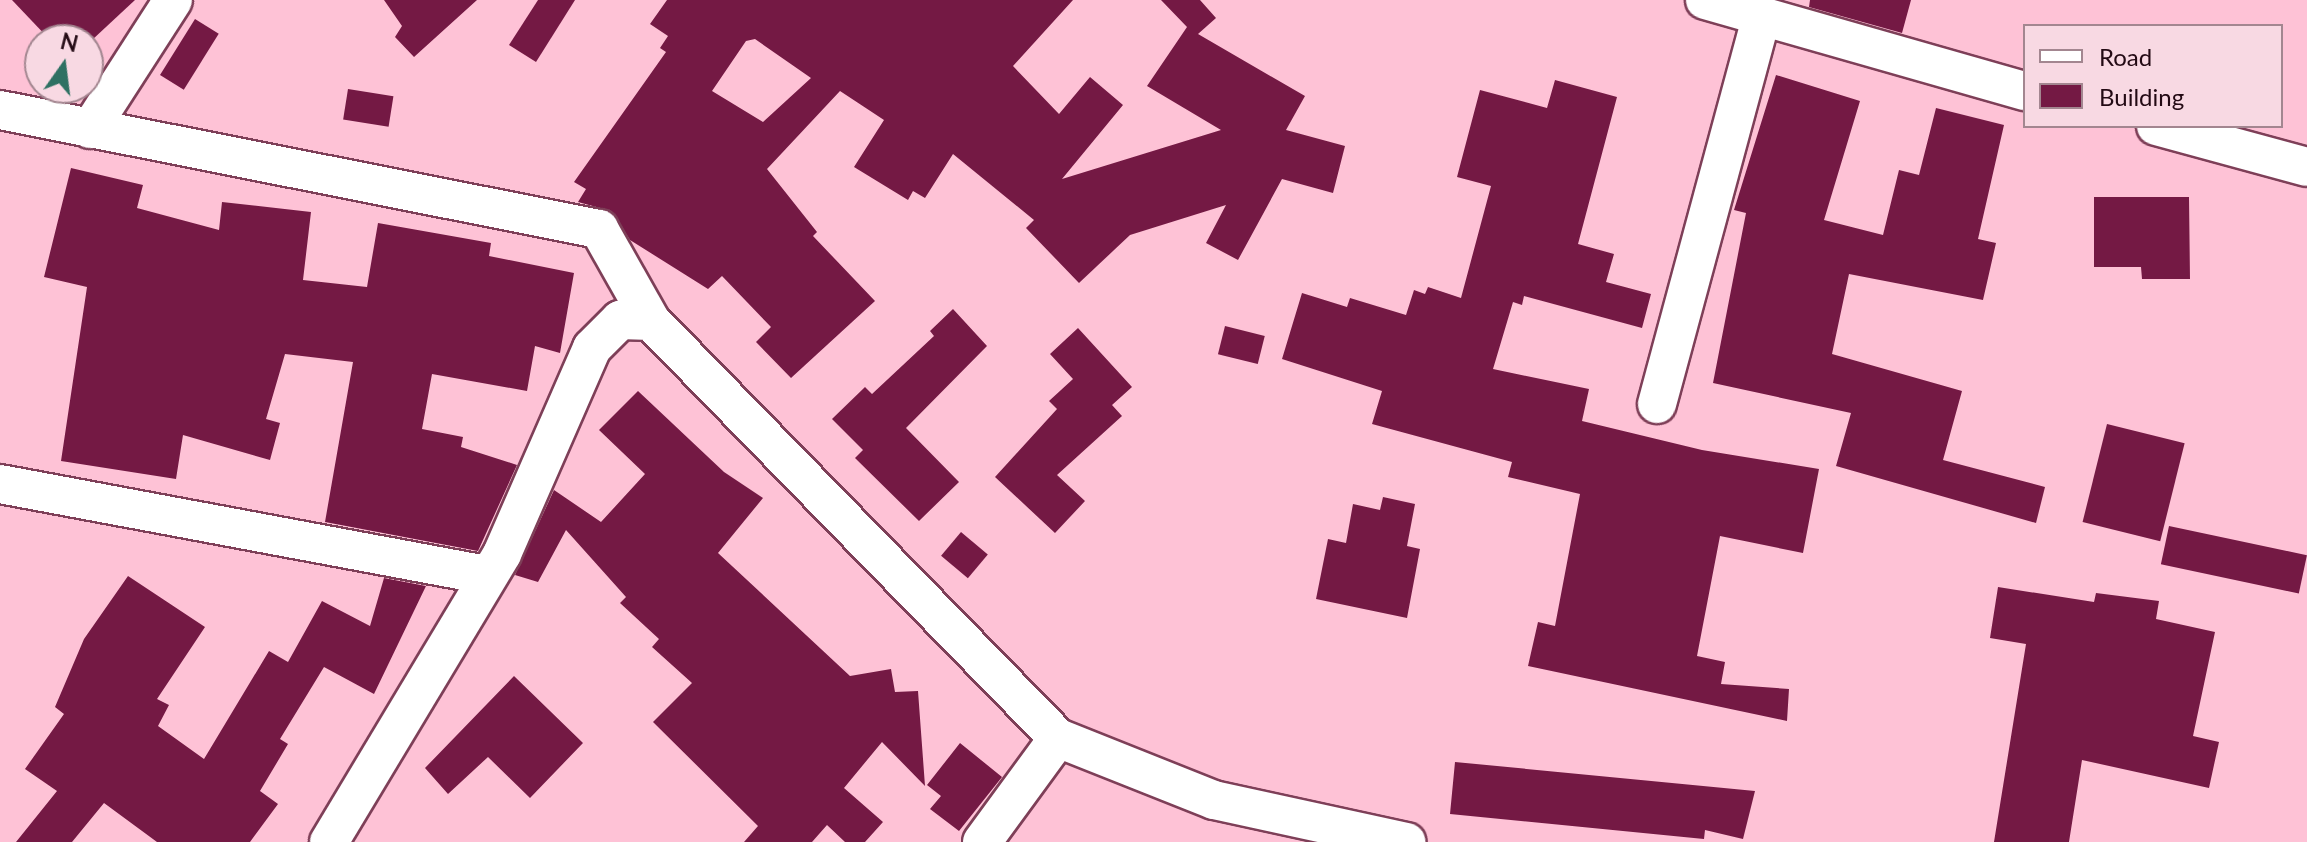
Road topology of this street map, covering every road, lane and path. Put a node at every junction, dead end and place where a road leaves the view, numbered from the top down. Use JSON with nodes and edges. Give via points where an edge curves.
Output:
{"nodes":[{"id":1,"x":173,"y":0,"type":"edge"},
{"id":2,"x":1705,"y":0,"type":"edge"},
{"id":3,"x":1762,"y":16,"type":"junction"},
{"id":4,"x":2023,"y":90,"type":"edge"},
{"id":5,"x":0,"y":110,"type":"edge"},
{"id":6,"x":2163,"y":128,"type":"edge"},
{"id":7,"x":90,"y":129,"type":"junction"},
{"id":8,"x":2307,"y":167,"type":"edge"},
{"id":9,"x":651,"y":321,"type":"junction"},
{"id":10,"x":1657,"y":404,"type":"dead end"},
{"id":11,"x":0,"y":484,"type":"edge"},
{"id":12,"x":486,"y":575,"type":"junction"},
{"id":13,"x":1058,"y":738,"type":"junction"},
{"id":14,"x":329,"y":842,"type":"edge"},
{"id":15,"x":982,"y":842,"type":"edge"},
{"id":16,"x":1406,"y":842,"type":"edge"}],
"edges":[{"from":1,"to":7,"type":"street"},
{"from":2,"to":3,"type":"street"},
{"from":3,"to":4,"type":"street"},
{"from":3,"to":10,"type":"street"},
{"from":5,"to":7,"type":"street"},
{"from":6,"to":8,"type":"street"},
{"from":7,"to":9,"type":"street","via":[[599,229]]},
{"from":9,"to":12,"type":"street","via":[[620,320],[592,348],[502,554]]},
{"from":9,"to":13,"type":"street"},
{"from":11,"to":12,"type":"street"},
{"from":12,"to":14,"type":"street"},
{"from":13,"to":15,"type":"street"},
{"from":13,"to":16,"type":"street","via":[[1214,800]]}]}
